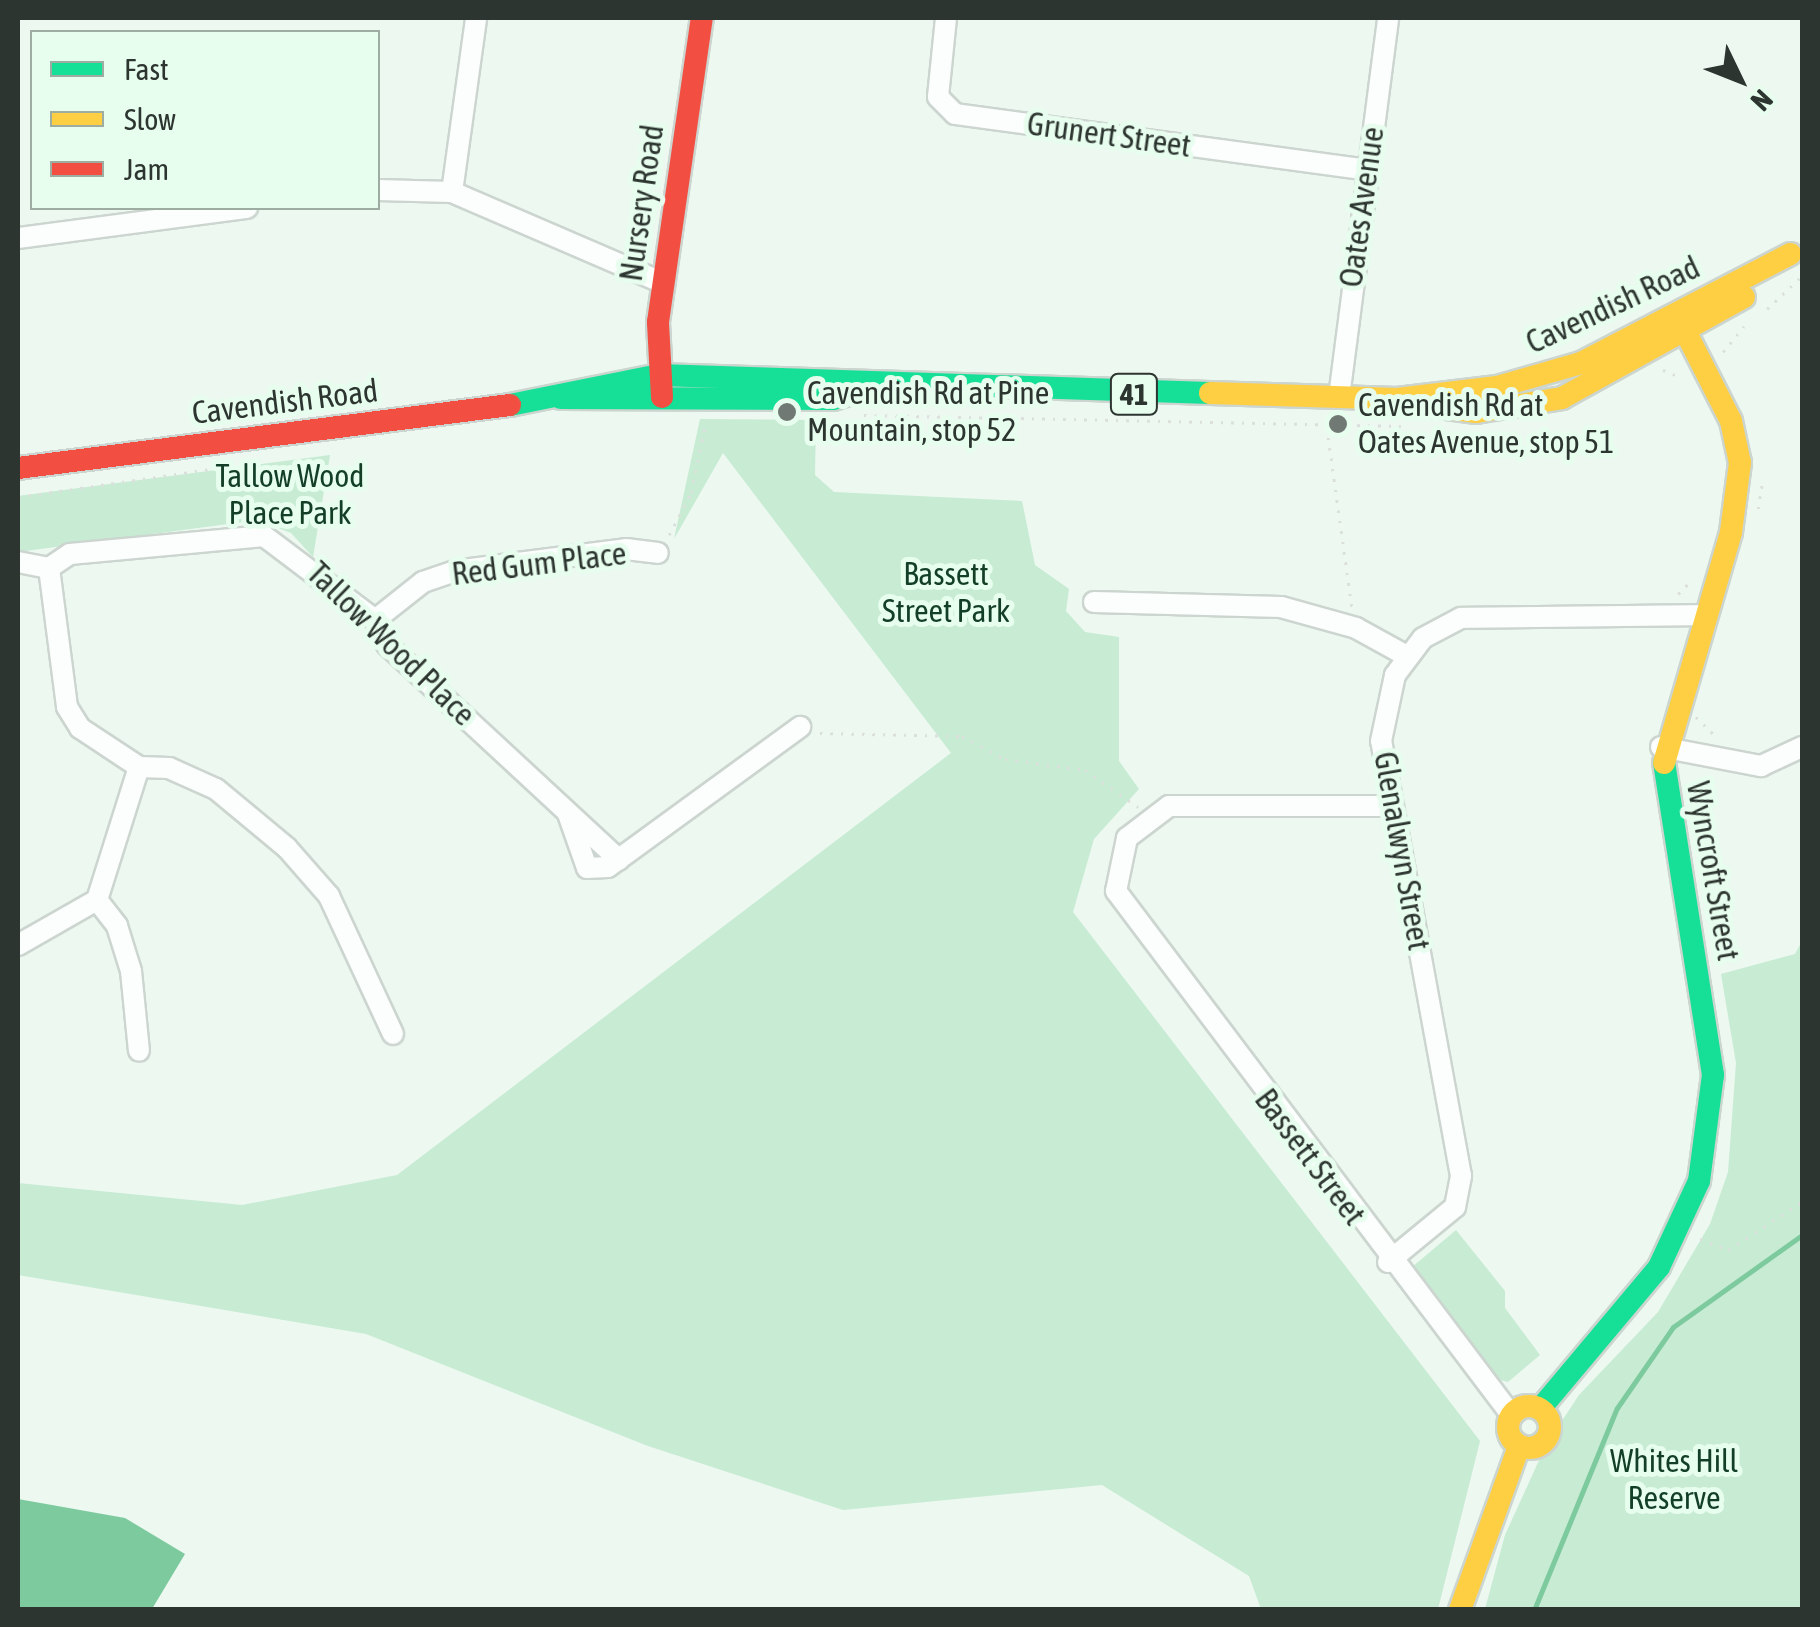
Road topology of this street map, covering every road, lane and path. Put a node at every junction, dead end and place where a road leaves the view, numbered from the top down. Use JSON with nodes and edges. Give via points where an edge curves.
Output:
{"nodes":[{"id":1,"x":476,"y":18,"type":"edge"},
{"id":2,"x":702,"y":18,"type":"edge"},
{"id":3,"x":946,"y":18,"type":"edge"},
{"id":4,"x":1388,"y":18,"type":"edge"},
{"id":5,"x":1367,"y":170,"type":"junction"},
{"id":6,"x":380,"y":190,"type":"edge"},
{"id":7,"x":452,"y":192,"type":"junction"},
{"id":8,"x":233,"y":210,"type":"edge"},
{"id":9,"x":18,"y":238,"type":"edge"},
{"id":10,"x":1796,"y":248,"type":"edge"},
{"id":11,"x":664,"y":283,"type":"junction"},
{"id":12,"x":1683,"y":325,"type":"junction"},
{"id":13,"x":1647,"y":373,"type":"dead end"},
{"id":14,"x":659,"y":375,"type":"junction"},
{"id":15,"x":1689,"y":385,"type":"dead end"},
{"id":16,"x":870,"y":388,"type":"junction"},
{"id":17,"x":1340,"y":397,"type":"junction"},
{"id":18,"x":561,"y":398,"type":"junction"},
{"id":19,"x":662,"y":399,"type":"junction"},
{"id":20,"x":707,"y":415,"type":"dead end"},
{"id":21,"x":861,"y":415,"type":"dead end"},
{"id":22,"x":1327,"y":426,"type":"junction"},
{"id":23,"x":1404,"y":426,"type":"dead end"},
{"id":24,"x":242,"y":464,"type":"dead end"},
{"id":25,"x":18,"y":468,"type":"edge"},
{"id":26,"x":18,"y":498,"type":"edge"},
{"id":27,"x":658,"y":554,"type":"joint"},
{"id":28,"x":18,"y":562,"type":"edge"},
{"id":29,"x":49,"y":568,"type":"junction"},
{"id":30,"x":1691,"y":580,"type":"dead end"},
{"id":31,"x":1678,"y":600,"type":"dead end"},
{"id":32,"x":1094,"y":602,"type":"dead end"},
{"id":33,"x":1701,"y":615,"type":"junction"},
{"id":34,"x":374,"y":620,"type":"junction"},
{"id":35,"x":1356,"y":628,"type":"junction"},
{"id":36,"x":1407,"y":656,"type":"junction"},
{"id":37,"x":800,"y":727,"type":"joint"},
{"id":38,"x":1662,"y":747,"type":"junction"},
{"id":39,"x":1802,"y":747,"type":"edge"},
{"id":40,"x":139,"y":767,"type":"junction"},
{"id":41,"x":1392,"y":806,"type":"junction"},
{"id":42,"x":1148,"y":818,"type":"junction"},
{"id":43,"x":96,"y":900,"type":"junction"},
{"id":44,"x":18,"y":944,"type":"edge"},
{"id":45,"x":393,"y":1034,"type":"dead end"},
{"id":46,"x":139,"y":1051,"type":"dead end"},
{"id":47,"x":1802,"y":1202,"type":"edge"},
{"id":48,"x":1681,"y":1228,"type":"junction"},
{"id":49,"x":1388,"y":1262,"type":"junction"},
{"id":50,"x":1540,"y":1409,"type":"junction"},
{"id":51,"x":1512,"y":1416,"type":"junction"},
{"id":52,"x":1519,"y":1446,"type":"junction"},
{"id":53,"x":1460,"y":1610,"type":"edge"}],
"edges":[{"from":1,"to":7,"type":"street"},
{"from":2,"to":11,"type":"main road","name":"Nursery Road"},
{"from":3,"to":5,"type":"street","name":"Grunert Street","via":[[938,97],[955,114]]},
{"from":4,"to":5,"type":"street","name":"Oates Avenue"},
{"from":5,"to":17,"type":"street","name":"Oates Avenue"},
{"from":6,"to":7,"type":"street"},
{"from":7,"to":11,"type":"street"},
{"from":8,"to":9,"type":"street"},
{"from":10,"to":12,"type":"main road","name":"Cavendish Road","number":"41"},
{"from":11,"to":14,"type":"main road","name":"Nursery Road"},
{"from":12,"to":17,"type":"main road","name":"Cavendish Road","number":"41","via":[[1539,404],[1457,412],[1398,398]]},
{"from":12,"to":33,"type":"main road","name":"Wyncroft Street","via":[[1740,463],[1736,512]]},
{"from":13,"to":15,"type":"path","via":[[1676,372]]},
{"from":14,"to":16,"type":"main road","name":"Cavendish Road","number":"41","via":[[837,376]]},
{"from":14,"to":18,"type":"main road","name":"Cavendish Road","number":"41","via":[[591,383]]},
{"from":14,"to":19,"type":"main road","name":"Nursery Road"},
{"from":16,"to":17,"type":"main road","name":"Cavendish Road","number":"41"},
{"from":16,"to":19,"type":"main road","name":"Cavendish Road","number":"41","via":[[833,399]]},
{"from":18,"to":19,"type":"main road","name":"Cavendish Road","number":"41"},
{"from":18,"to":25,"type":"main road","name":"Cavendish Road","number":"41"},
{"from":20,"to":27,"type":"path","via":[[687,505]]},
{"from":21,"to":22,"type":"path"},
{"from":22,"to":23,"type":"path"},
{"from":22,"to":35,"type":"path"},
{"from":24,"to":26,"type":"path"},
{"from":27,"to":34,"type":"street","name":"Red Gum Place","via":[[626,549],[455,570],[423,582]]},
{"from":28,"to":29,"type":"street"},
{"from":29,"to":34,"type":"street","name":"Tallow Wood Place","via":[[70,554],[264,536]]},
{"from":29,"to":40,"type":"street","via":[[66,707],[80,728]]},
{"from":30,"to":31,"type":"path"},
{"from":32,"to":35,"type":"street","via":[[1281,607]]},
{"from":33,"to":36,"type":"street","via":[[1509,610],[1460,618]]},
{"from":33,"to":38,"type":"main road","name":"Wyncroft Street"},
{"from":34,"to":37,"type":"street","name":"Tallow Wood Place","via":[[387,646],[567,807],[587,868],[619,860]]},
{"from":35,"to":36,"type":"street"},
{"from":36,"to":41,"type":"street","name":"Glenalwyn Street","via":[[1385,706]]},
{"from":37,"to":42,"type":"path","via":[[962,736],[1005,759],[1085,770]]},
{"from":38,"to":39,"type":"street","via":[[1760,766]]},
{"from":38,"to":48,"type":"main road","name":"Wyncroft Street","via":[[1713,1075],[1699,1181]]},
{"from":40,"to":43,"type":"street"},
{"from":40,"to":45,"type":"street","via":[[169,768],[216,789],[308,870]]},
{"from":41,"to":42,"type":"street","via":[[1196,802]]},
{"from":41,"to":49,"type":"street","name":"Glenalwyn Street","via":[[1462,1176],[1455,1207]]},
{"from":42,"to":49,"type":"street","name":"Bassett Street","via":[[1128,838],[1116,891]]},
{"from":43,"to":44,"type":"street"},
{"from":43,"to":46,"type":"street","via":[[117,926],[131,970]]},
{"from":47,"to":48,"type":"path","via":[[1728,1250]]},
{"from":48,"to":50,"type":"main road","name":"Wyncroft Street"},
{"from":49,"to":51,"type":"street","name":"Bassett Street"},
{"from":50,"to":51,"type":"main road"},
{"from":50,"to":52,"type":"main road","name":"Wyncroft Street","via":[[1547,1438]]},
{"from":51,"to":52,"type":"main road"},
{"from":52,"to":53,"type":"main road"}]}
